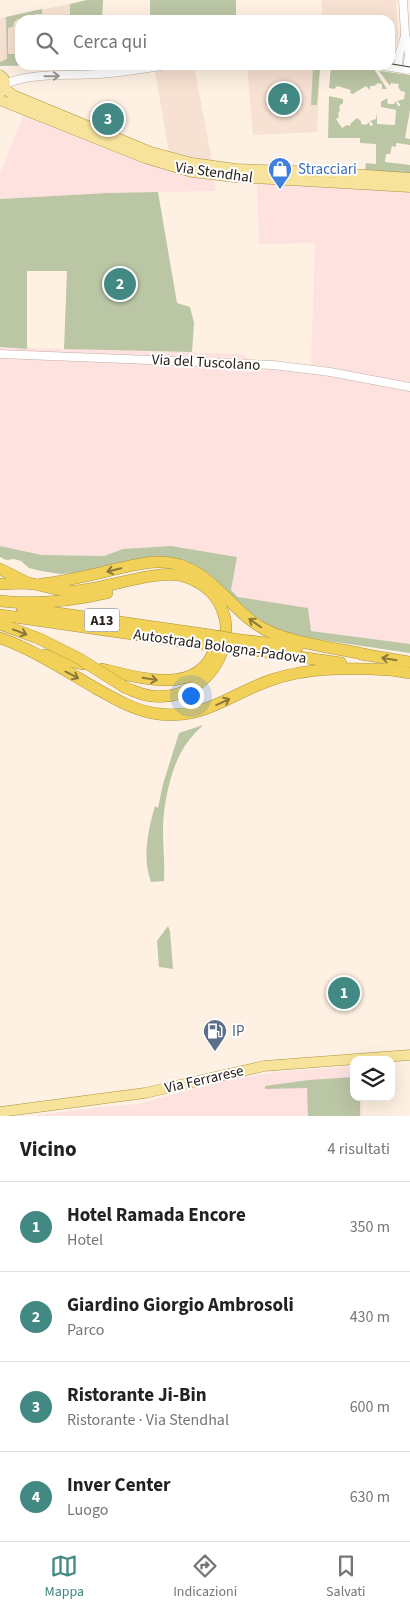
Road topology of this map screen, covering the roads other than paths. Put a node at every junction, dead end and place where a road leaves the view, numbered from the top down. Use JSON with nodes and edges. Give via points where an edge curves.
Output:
{"nodes":[{"id":1,"x":403,"y":0,"type":"edge"},
{"id":2,"x":405,"y":69,"type":"edge"},
{"id":3,"x":132,"y":70,"type":"edge"},
{"id":4,"x":5,"y":84,"type":"edge"},
{"id":5,"x":0,"y":100,"type":"edge"},
{"id":6,"x":410,"y":178,"type":"edge"},
{"id":7,"x":410,"y":187,"type":"edge"},
{"id":8,"x":0,"y":354,"type":"edge"},
{"id":9,"x":410,"y":386,"type":"edge"},
{"id":10,"x":0,"y":569,"type":"edge"},
{"id":11,"x":0,"y":584,"type":"edge"},
{"id":12,"x":32,"y":584,"type":"junction"},
{"id":13,"x":0,"y":603,"type":"edge"},
{"id":14,"x":0,"y":615,"type":"edge"},
{"id":15,"x":0,"y":624,"type":"edge"},
{"id":16,"x":0,"y":638,"type":"edge"},
{"id":17,"x":202,"y":639,"type":"junction"},
{"id":18,"x":239,"y":644,"type":"junction"},
{"id":19,"x":29,"y":651,"type":"junction"},
{"id":20,"x":368,"y":655,"type":"junction"},
{"id":21,"x":410,"y":662,"type":"edge"},
{"id":22,"x":82,"y":664,"type":"dead end"},
{"id":23,"x":102,"y":669,"type":"dead end"},
{"id":24,"x":391,"y":670,"type":"junction"},
{"id":25,"x":410,"y":673,"type":"edge"},
{"id":26,"x":410,"y":1055,"type":"edge"},
{"id":27,"x":0,"y":1114,"type":"edge"}],
"edges":[{"from":1,"to":2,"type":"street","via":[[405,34],[399,55]]},
{"from":4,"to":3,"type":"street","one_way":true,"via":[[34,76]]},
{"from":4,"to":6,"type":"main road","name":"Via Stendhal","via":[[13,95],[151,152],[192,163],[236,169]]},
{"from":5,"to":7,"type":"main road","name":"Via Stendhal","via":[[145,158],[192,172]]},
{"from":8,"to":9,"type":"street","name":"Via del Tuscolano","via":[[274,365]]},
{"from":10,"to":12,"type":"highway"},
{"from":11,"to":12,"type":"highway"},
{"from":15,"to":12,"type":"highway","one_way":true,"bridge":true,"via":[[78,658],[126,688],[149,695],[171,695],[194,686],[208,676],[221,656],[226,630],[221,608],[211,593],[192,580],[170,574],[80,590],[57,590]]},
{"from":20,"to":12,"type":"highway","one_way":true,"via":[[269,632],[241,612],[203,576],[174,564],[149,563]]},
{"from":13,"to":17,"type":"highway","name":"Autostrada Bologna-Padova","number":"A13"},
{"from":23,"to":13,"type":"highway","one_way":true,"via":[[166,681],[194,674],[211,658],[217,646],[219,630],[213,609],[192,587],[167,581],[89,598]]},
{"from":14,"to":17,"type":"highway","name":"Autostrada Bologna-Padova","number":"A13"},
{"from":16,"to":19,"type":"highway"},
{"from":17,"to":18,"type":"highway","name":"Autostrada Bologna-Padova","number":"A13","bridge":true},
{"from":18,"to":20,"type":"highway","name":"Autostrada Bologna-Padova","number":"A13"},
{"from":18,"to":24,"type":"highway","name":"Autostrada Bologna-Padova","number":"A13"},
{"from":19,"to":22,"type":"highway"},
{"from":19,"to":24,"type":"highway","one_way":true,"via":[[130,707],[172,715],[204,710],[270,680],[299,673],[336,668]]},
{"from":21,"to":20,"type":"highway","name":"Autostrada Bologna-Padova","number":"A13","one_way":true},
{"from":24,"to":25,"type":"highway","name":"Autostrada Bologna-Padova","number":"A13"},
{"from":26,"to":27,"type":"main road","name":"Via Ferrarese","via":[[264,1066],[145,1093]]}]}
